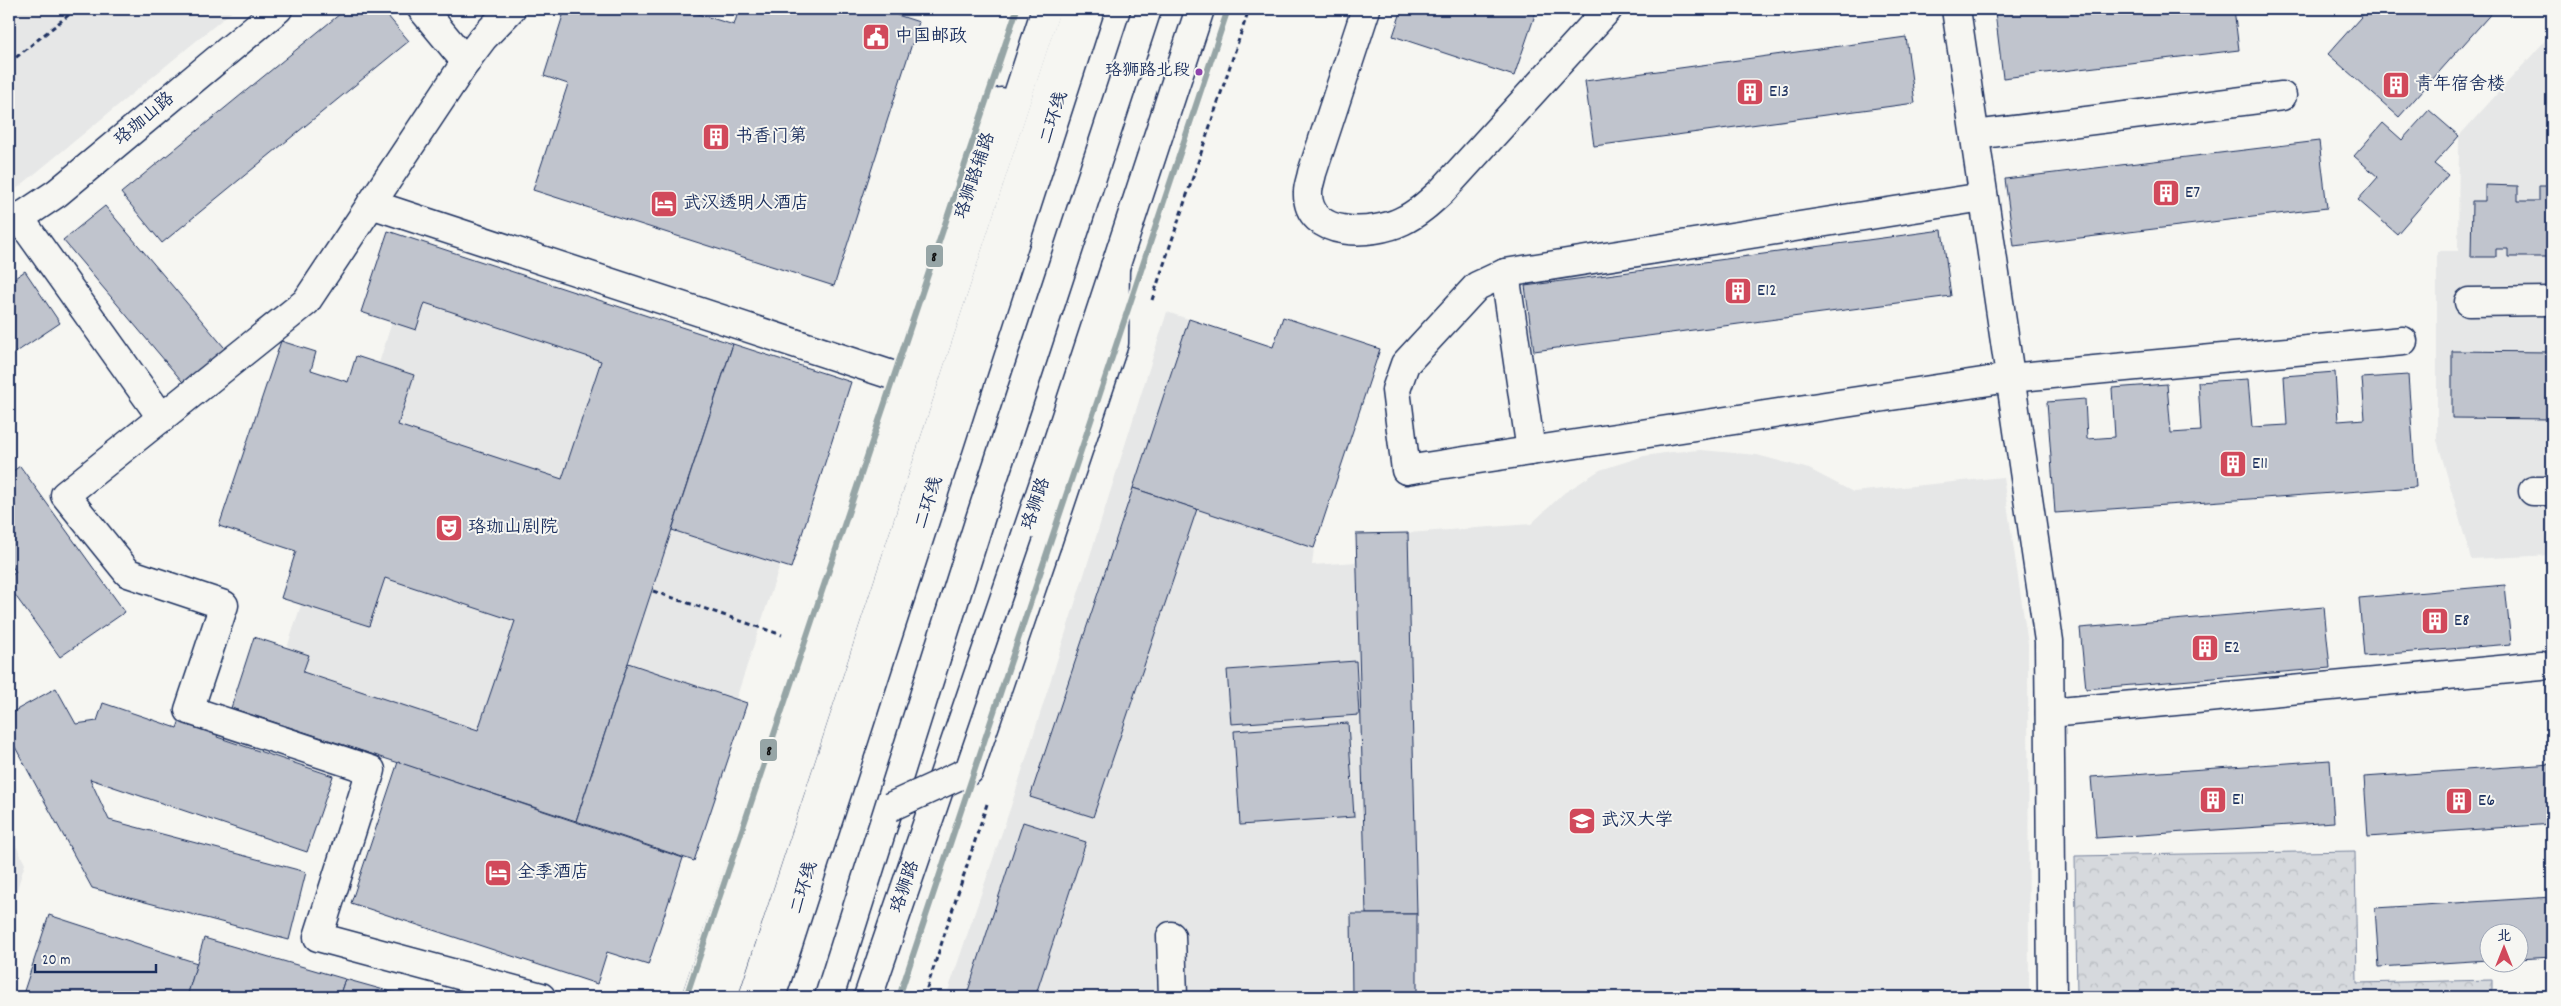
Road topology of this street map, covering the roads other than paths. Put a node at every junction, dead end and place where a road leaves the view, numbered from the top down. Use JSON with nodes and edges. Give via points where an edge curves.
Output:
{"nodes":[{"id":1,"x":278,"y":9,"type":"edge"},
{"id":2,"x":422,"y":9,"type":"edge"},
{"id":3,"x":511,"y":9,"type":"edge"},
{"id":4,"x":1033,"y":9,"type":"edge"},
{"id":5,"x":1046,"y":9,"type":"edge"},
{"id":6,"x":1075,"y":9,"type":"edge"},
{"id":7,"x":1090,"y":9,"type":"edge"},
{"id":8,"x":1147,"y":9,"type":"edge"},
{"id":9,"x":1200,"y":9,"type":"edge"},
{"id":10,"x":1366,"y":9,"type":"edge"},
{"id":11,"x":1608,"y":9,"type":"edge"},
{"id":12,"x":1956,"y":9,"type":"edge"},
{"id":13,"x":466,"y":62,"type":"junction"},
{"id":14,"x":2282,"y":96,"type":"dead end"},
{"id":15,"x":1974,"y":135,"type":"junction"},
{"id":16,"x":1983,"y":198,"type":"junction"},
{"id":17,"x":371,"y":204,"type":"junction"},
{"id":18,"x":15,"y":222,"type":"edge"},
{"id":19,"x":1115,"y":266,"type":"junction"},
{"id":20,"x":1505,"y":273,"type":"junction"},
{"id":21,"x":2552,"y":301,"type":"edge"},
{"id":22,"x":2469,"y":302,"type":"dead end"},
{"id":23,"x":2403,"y":341,"type":"dead end"},
{"id":24,"x":2009,"y":378,"type":"junction"},
{"id":25,"x":907,"y":380,"type":"junction"},
{"id":26,"x":162,"y":418,"type":"junction"},
{"id":27,"x":1531,"y":451,"type":"junction"},
{"id":28,"x":2541,"y":666,"type":"dead end"},
{"id":29,"x":2050,"y":713,"type":"junction"},
{"id":30,"x":890,"y":807,"type":"junction"},
{"id":31,"x":1171,"y":936,"type":"dead end"},
{"id":32,"x":541,"y":997,"type":"edge"},
{"id":33,"x":697,"y":997,"type":"edge"},
{"id":34,"x":723,"y":997,"type":"edge"},
{"id":35,"x":753,"y":997,"type":"edge"},
{"id":36,"x":771,"y":997,"type":"edge"},
{"id":37,"x":829,"y":997,"type":"edge"},
{"id":38,"x":868,"y":997,"type":"edge"},
{"id":39,"x":1173,"y":997,"type":"edge"},
{"id":40,"x":2052,"y":997,"type":"edge"}],
"edges":[{"from":1,"to":18,"type":"main road","name":"珞珈山路","via":[[57,193]]},
{"from":2,"to":13,"type":"main road"},
{"from":3,"to":13,"type":"main road","via":[[483,38]]},
{"from":4,"to":25,"type":"main road","name":"珞狮路辅路"},
{"from":5,"to":34,"type":"main road"},
{"from":6,"to":35,"type":"main road"},
{"from":7,"to":36,"type":"main road","name":"二环线"},
{"from":8,"to":30,"type":"main road","via":[[980,519]]},
{"from":9,"to":19,"type":"main road","name":"珞狮路"},
{"from":10,"to":11,"type":"main road","via":[[1308,193],[1310,203],[1320,218],[1339,229],[1350,231],[1368,231],[1400,222],[1416,214],[1436,197]]},
{"from":12,"to":15,"type":"main road"},
{"from":13,"to":17,"type":"main road"},
{"from":14,"to":15,"type":"main road"},
{"from":15,"to":16,"type":"main road"},
{"from":16,"to":20,"type":"main road"},
{"from":16,"to":24,"type":"main road"},
{"from":17,"to":25,"type":"main road"},
{"from":17,"to":26,"type":"main road","via":[[306,302]]},
{"from":18,"to":26,"type":"main road"},
{"from":19,"to":30,"type":"main road","bridge":true,"via":[[1114,343],[969,771]]},
{"from":19,"to":38,"type":"main road","name":"珞狮路"},
{"from":20,"to":27,"type":"main road"},
{"from":20,"to":27,"type":"main road","via":[[1477,286],[1405,364],[1396,390],[1406,470]]},
{"from":21,"to":22,"type":"main road"},
{"from":23,"to":24,"type":"main road"},
{"from":24,"to":27,"type":"main road"},
{"from":24,"to":29,"type":"main road","via":[[2049,641]]},
{"from":25,"to":33,"type":"main road","name":"珞狮路辅路"},
{"from":26,"to":32,"type":"main road","via":[[65,495],[128,573],[224,605],[189,710],[371,770],[318,937]]},
{"from":28,"to":29,"type":"main road"},
{"from":29,"to":40,"type":"main road"},
{"from":30,"to":37,"type":"main road"},
{"from":31,"to":39,"type":"main road"}]}
